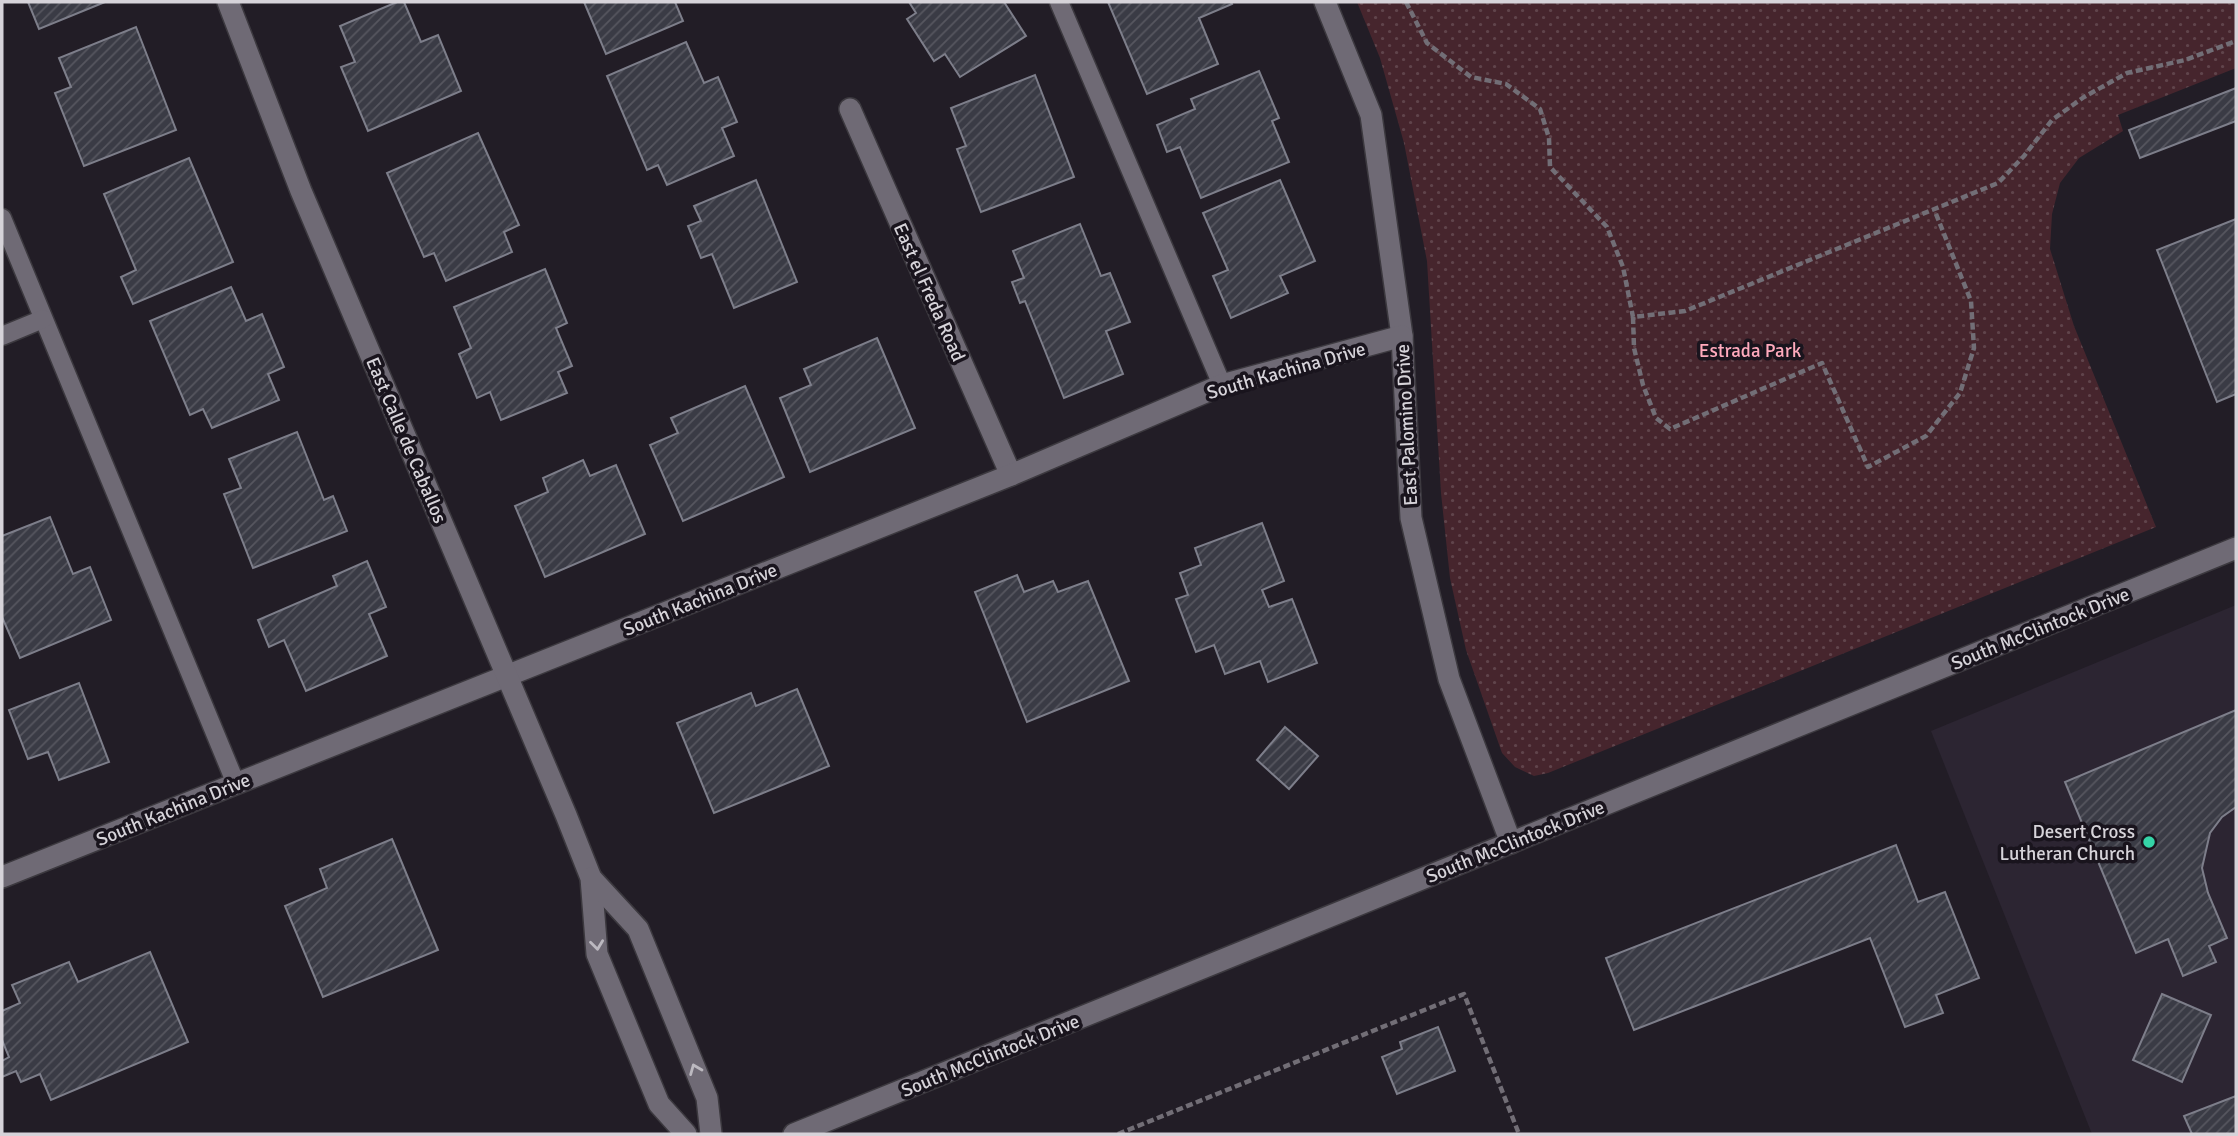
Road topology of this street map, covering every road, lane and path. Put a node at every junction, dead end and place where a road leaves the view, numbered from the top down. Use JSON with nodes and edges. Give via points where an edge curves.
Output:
{"nodes":[{"id":1,"x":228,"y":2,"type":"edge"},
{"id":2,"x":1059,"y":2,"type":"edge"},
{"id":3,"x":1325,"y":2,"type":"edge"},
{"id":4,"x":1406,"y":2,"type":"edge"},
{"id":5,"x":2236,"y":41,"type":"edge"},
{"id":6,"x":850,"y":109,"type":"dead end"},
{"id":7,"x":1934,"y":209,"type":"junction"},
{"id":8,"x":2,"y":218,"type":"edge"},
{"id":9,"x":1633,"y":317,"type":"junction"},
{"id":10,"x":43,"y":318,"type":"junction"},
{"id":11,"x":2,"y":336,"type":"edge"},
{"id":12,"x":1402,"y":336,"type":"junction"},
{"id":13,"x":1222,"y":385,"type":"junction"},
{"id":14,"x":1011,"y":475,"type":"junction"},
{"id":15,"x":2236,"y":548,"type":"edge"},
{"id":16,"x":507,"y":676,"type":"junction"},
{"id":17,"x":236,"y":784,"type":"junction"},
{"id":18,"x":1511,"y":843,"type":"junction"},
{"id":19,"x":2,"y":877,"type":"edge"},
{"id":20,"x":591,"y":877,"type":"junction"},
{"id":21,"x":686,"y":1134,"type":"edge"},
{"id":22,"x":711,"y":1134,"type":"edge"},
{"id":23,"x":794,"y":1134,"type":"edge"},
{"id":24,"x":1118,"y":1134,"type":"edge"},
{"id":25,"x":1519,"y":1134,"type":"edge"}],
"edges":[{"from":1,"to":16,"type":"street","name":"East Calle de Caballos","via":[[301,191]]},
{"from":2,"to":13,"type":"lane"},
{"from":3,"to":12,"type":"street","name":"East Palomino Drive","via":[[1371,115]]},
{"from":4,"to":9,"type":"path","via":[[1427,43],[1471,77],[1506,84],[1541,109],[1550,167],[1607,227],[1623,267]]},
{"from":5,"to":7,"type":"path","via":[[2185,60],[2127,72],[2052,120],[1998,183]]},
{"from":6,"to":14,"type":"street","name":"East el Freda Road"},
{"from":7,"to":9,"type":"path","via":[[1685,311]]},
{"from":7,"to":9,"type":"path","via":[[1971,301],[1974,348],[1960,393],[1926,436],[1868,467],[1822,363],[1670,429],[1656,418],[1643,386]]},
{"from":8,"to":10,"type":"lane"},
{"from":10,"to":11,"type":"lane"},
{"from":10,"to":17,"type":"lane"},
{"from":12,"to":13,"type":"street","name":"South Kachina Drive"},
{"from":12,"to":18,"type":"street","name":"East Palomino Drive","via":[[1410,519],[1449,679]]},
{"from":13,"to":14,"type":"street","name":"South Kachina Drive"},
{"from":14,"to":16,"type":"street","name":"South Kachina Drive"},
{"from":15,"to":18,"type":"street","name":"South McClintock Drive"},
{"from":16,"to":17,"type":"street","name":"South Kachina Drive"},
{"from":16,"to":20,"type":"street","name":"East Calle de Caballos"},
{"from":17,"to":19,"type":"street","name":"South Kachina Drive"},
{"from":18,"to":23,"type":"street","name":"South McClintock Drive"},
{"from":20,"to":21,"type":"street","one_way":true,"via":[[597,954],[659,1104]]},
{"from":22,"to":20,"type":"street","one_way":true,"via":[[707,1098],[638,929]]},
{"from":24,"to":25,"type":"path","via":[[1464,994]]}]}
